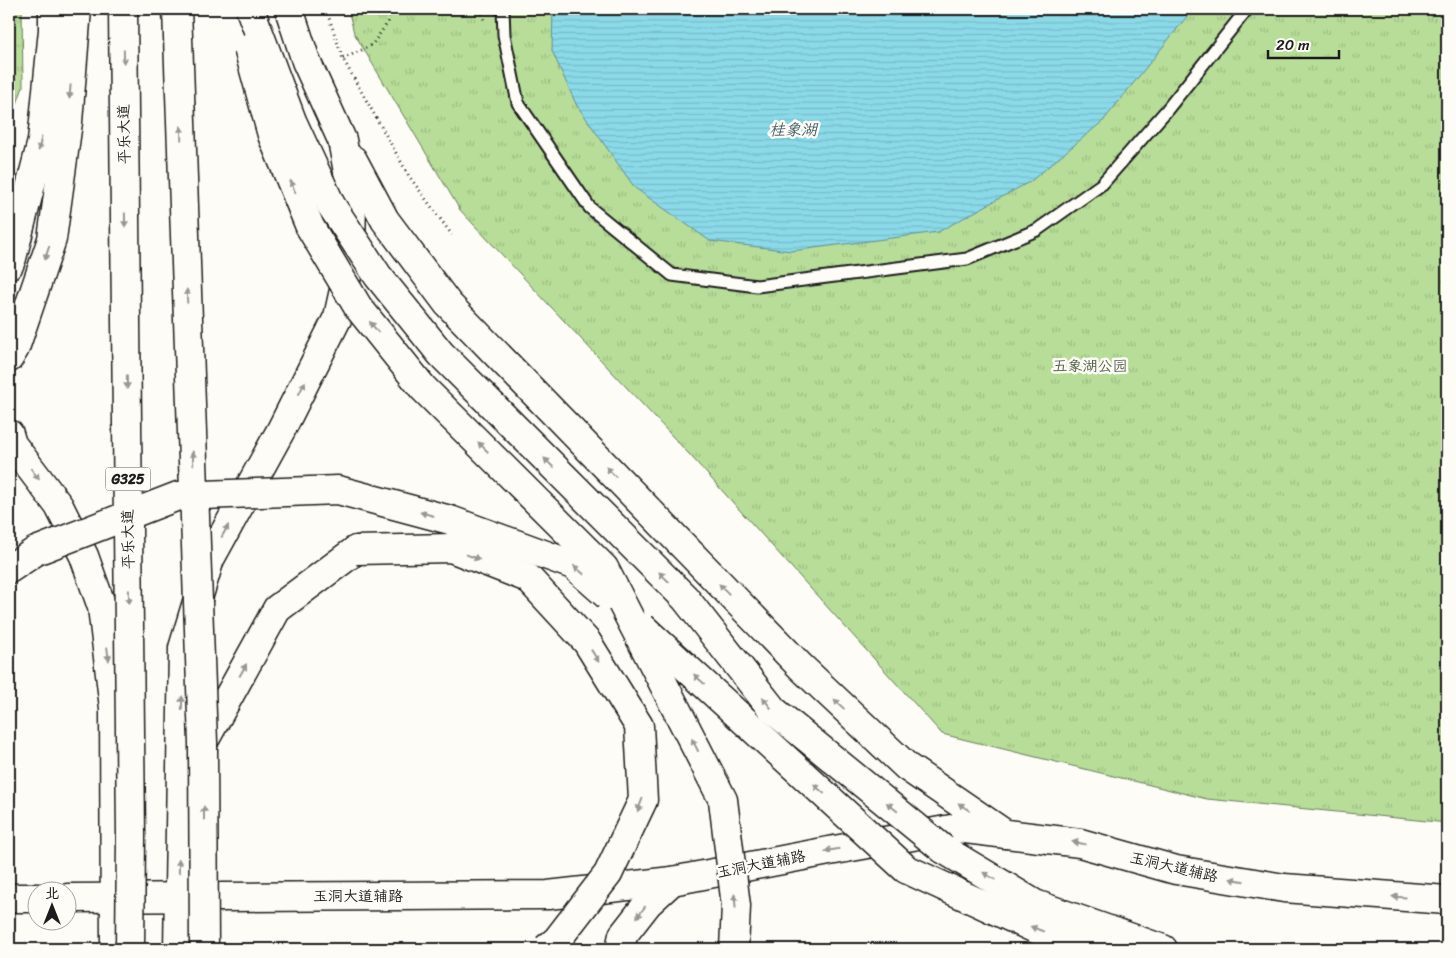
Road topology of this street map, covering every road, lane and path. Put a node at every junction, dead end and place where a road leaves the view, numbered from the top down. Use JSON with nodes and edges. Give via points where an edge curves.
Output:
{"nodes":[{"id":1,"x":53,"y":9,"type":"edge"},
{"id":2,"x":78,"y":9,"type":"edge"},
{"id":3,"x":123,"y":9,"type":"edge"},
{"id":4,"x":177,"y":9,"type":"edge"},
{"id":5,"x":238,"y":9,"type":"edge"},
{"id":6,"x":250,"y":9,"type":"edge"},
{"id":7,"x":289,"y":9,"type":"edge"},
{"id":8,"x":326,"y":9,"type":"edge"},
{"id":9,"x":389,"y":9,"type":"edge"},
{"id":10,"x":503,"y":9,"type":"edge"},
{"id":11,"x":1246,"y":9,"type":"edge"},
{"id":12,"x":344,"y":59,"type":"junction"},
{"id":13,"x":342,"y":140,"type":"junction"},
{"id":14,"x":452,"y":235,"type":"dead end"},
{"id":15,"x":9,"y":264,"type":"edge"},
{"id":16,"x":11,"y":356,"type":"edge"},
{"id":17,"x":9,"y":434,"type":"edge"},
{"id":18,"x":9,"y":569,"type":"edge"},
{"id":19,"x":203,"y":743,"type":"junction"},
{"id":20,"x":1005,"y":834,"type":"junction"},
{"id":21,"x":672,"y":881,"type":"junction"},
{"id":22,"x":115,"y":897,"type":"junction"},
{"id":23,"x":178,"y":897,"type":"junction"},
{"id":24,"x":9,"y":898,"type":"edge"},
{"id":25,"x":28,"y":898,"type":"edge"},
{"id":26,"x":78,"y":898,"type":"edge"},
{"id":27,"x":1447,"y":900,"type":"edge"},
{"id":28,"x":115,"y":949,"type":"edge"},
{"id":29,"x":130,"y":949,"type":"edge"},
{"id":30,"x":178,"y":949,"type":"edge"},
{"id":31,"x":204,"y":949,"type":"edge"},
{"id":32,"x":546,"y":949,"type":"edge"},
{"id":33,"x":620,"y":949,"type":"edge"},
{"id":34,"x":734,"y":949,"type":"edge"},
{"id":35,"x":1136,"y":949,"type":"edge"},
{"id":36,"x":1163,"y":949,"type":"edge"}],
"edges":[{"from":1,"to":15,"type":"main road","one_way":true,"via":[[42,141]]},
{"from":2,"to":16,"type":"main road","one_way":true,"via":[[68,122],[52,239]]},
{"from":3,"to":29,"type":"main road","name":"平乐大道","number":"G325","one_way":true,"bridge":true},
{"from":19,"to":4,"type":"main road","one_way":true,"bridge":true},
{"from":34,"to":5,"type":"main road","one_way":true,"bridge":true,"via":[[736,906],[723,800],[604,568],[423,388],[358,307],[310,227],[272,135]]},
{"from":36,"to":6,"type":"main road","one_way":true,"bridge":true,"via":[[1036,904],[943,849],[773,710],[685,598],[441,354],[378,276],[331,205],[292,121]]},
{"from":7,"to":13,"type":"main road","via":[[306,61]]},
{"from":8,"to":12,"type":"path"},
{"from":9,"to":12,"type":"path","via":[[388,22],[372,45]]},
{"from":10,"to":11,"type":"lane","via":[[504,35],[518,103],[590,208],[672,275],[757,286],[967,259],[1037,230],[1102,184],[1166,111]]},
{"from":12,"to":14,"type":"path","via":[[409,176]]},
{"from":20,"to":13,"type":"main road","one_way":true,"via":[[907,767],[800,667],[448,304],[385,220]]},
{"from":23,"to":13,"type":"main road","one_way":true,"via":[[184,648],[210,559],[338,317],[351,258],[352,193]]},
{"from":17,"to":22,"type":"main road","one_way":true,"via":[[12,444],[58,506],[84,556],[102,607],[114,708]]},
{"from":35,"to":18,"type":"main road","one_way":true,"bridge":true,"via":[[1040,931],[906,869],[573,564],[450,520],[338,490],[178,496],[36,551]]},
{"from":31,"to":19,"type":"main road","one_way":true,"bridge":true},
{"from":19,"to":32,"type":"main road","one_way":true,"bridge":true,"via":[[277,609],[356,550],[451,548],[528,578],[587,642],[639,726],[643,800],[608,874],[557,940]]},
{"from":20,"to":21,"type":"main road","name":"玉洞大道辅路","one_way":true,"via":[[957,828]]},
{"from":27,"to":20,"type":"main road","name":"玉洞大道辅路","one_way":true,"via":[[1284,888],[1176,870],[1080,843]]},
{"from":21,"to":23,"type":"main road","name":"玉洞大道辅路","via":[[548,895]]},
{"from":21,"to":33,"type":"main road","one_way":true,"via":[[648,903],[623,935]]},
{"from":22,"to":23,"type":"main road","name":"玉洞大道辅路"},
{"from":22,"to":26,"type":"main road","name":"玉洞大道辅路"},
{"from":22,"to":28,"type":"main road"},
{"from":23,"to":30,"type":"main road"},
{"from":24,"to":25,"type":"main road"}]}
